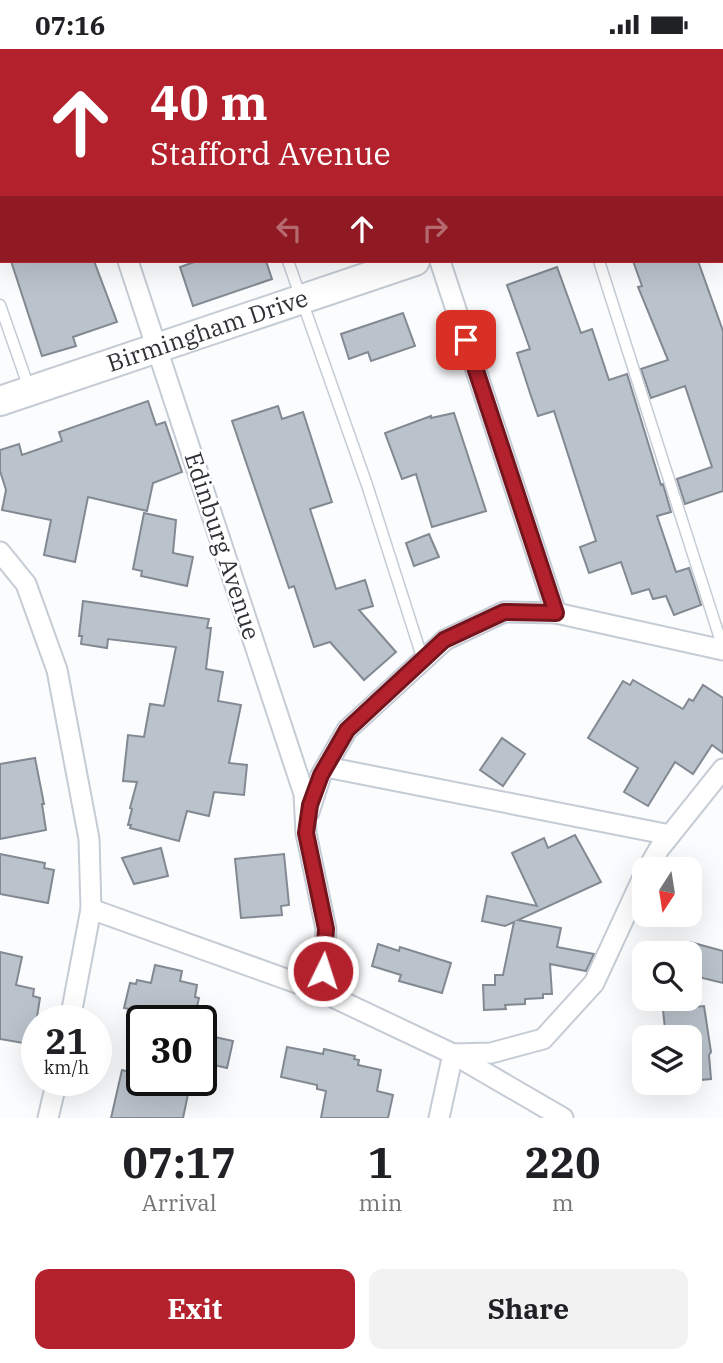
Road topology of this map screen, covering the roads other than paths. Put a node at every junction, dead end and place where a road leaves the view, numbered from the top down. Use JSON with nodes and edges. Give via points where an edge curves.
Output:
{"nodes":[{"id":1,"x":129,"y":263,"type":"edge"},
{"id":2,"x":289,"y":263,"type":"edge"},
{"id":3,"x":409,"y":263,"type":"edge"},
{"id":4,"x":441,"y":263,"type":"edge"},
{"id":5,"x":600,"y":263,"type":"edge"},
{"id":6,"x":302,"y":299,"type":"junction"},
{"id":7,"x":0,"y":305,"type":"edge"},
{"id":8,"x":158,"y":349,"type":"junction"},
{"id":9,"x":30,"y":391,"type":"junction"},
{"id":10,"x":0,"y":401,"type":"edge"},
{"id":11,"x":0,"y":552,"type":"edge"},
{"id":12,"x":556,"y":613,"type":"junction"},
{"id":13,"x":723,"y":649,"type":"edge"},
{"id":14,"x":423,"y":660,"type":"junction"},
{"id":15,"x":326,"y":767,"type":"junction"},
{"id":16,"x":721,"y":774,"type":"edge"},
{"id":17,"x":306,"y":833,"type":"junction"},
{"id":18,"x":670,"y":835,"type":"junction"},
{"id":19,"x":656,"y":857,"type":"edge"},
{"id":20,"x":632,"y":901,"type":"edge"},
{"id":21,"x":91,"y":909,"type":"junction"},
{"id":22,"x":322,"y":992,"type":"junction"},
{"id":23,"x":72,"y":1005,"type":"edge"},
{"id":24,"x":453,"y":1054,"type":"junction"},
{"id":25,"x":53,"y":1096,"type":"edge"},
{"id":26,"x":48,"y":1118,"type":"edge"},
{"id":27,"x":439,"y":1118,"type":"edge"},
{"id":28,"x":563,"y":1118,"type":"edge"}],
"edges":[{"from":1,"to":8,"type":"street","name":"Edinburg Avenue"},
{"from":2,"to":6,"type":"lane"},
{"from":3,"to":6,"type":"main road","name":"Birmingham Drive"},
{"from":4,"to":12,"type":"street"},
{"from":5,"to":13,"type":"lane"},
{"from":6,"to":8,"type":"main road","name":"Birmingham Drive"},
{"from":6,"to":14,"type":"lane"},
{"from":7,"to":9,"type":"lane"},
{"from":8,"to":9,"type":"main road","name":"Birmingham Drive"},
{"from":8,"to":17,"type":"street","name":"Edinburg Avenue","via":[[304,794]]},
{"from":9,"to":10,"type":"main road","name":"Birmingham Drive"},
{"from":11,"to":21,"type":"street","via":[[26,584],[57,670],[89,839]]},
{"from":12,"to":13,"type":"street"},
{"from":12,"to":14,"type":"street","via":[[504,612],[444,640]]},
{"from":14,"to":15,"type":"street","via":[[347,730]]},
{"from":15,"to":17,"type":"street","via":[[310,805]]},
{"from":15,"to":18,"type":"street"},
{"from":16,"to":18,"type":"street"},
{"from":17,"to":22,"type":"street","via":[[326,929]]},
{"from":18,"to":19,"type":"street"},
{"from":20,"to":24,"type":"street","via":[[594,983],[542,1039],[491,1053]]},
{"from":21,"to":22,"type":"street"},
{"from":21,"to":23,"type":"street"},
{"from":22,"to":24,"type":"street"},
{"from":24,"to":27,"type":"street"},
{"from":24,"to":28,"type":"street"},
{"from":25,"to":26,"type":"street"}]}
